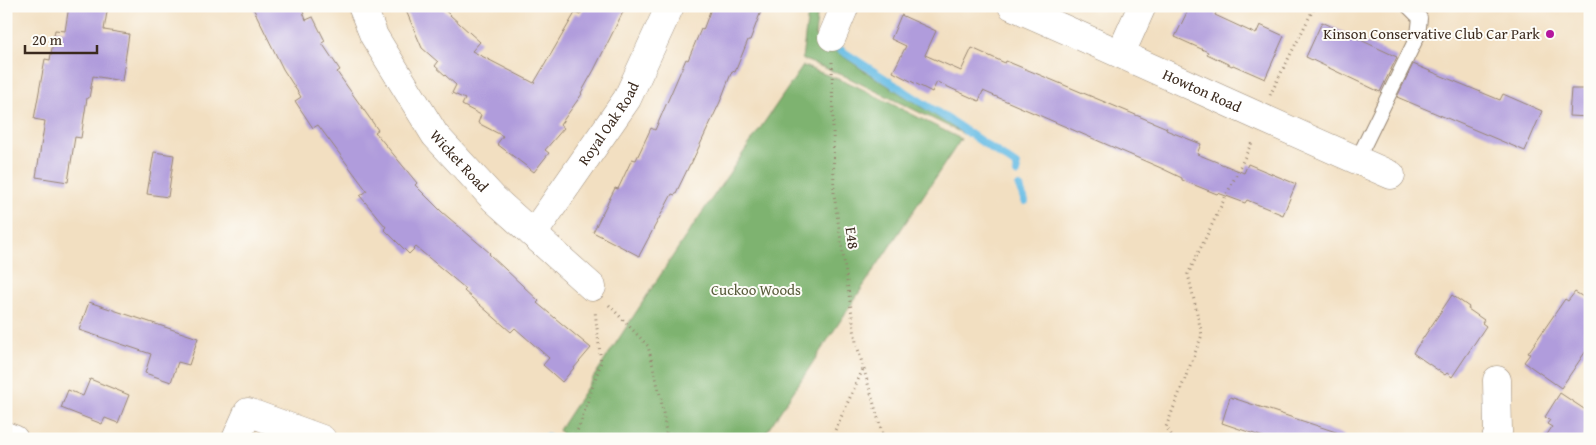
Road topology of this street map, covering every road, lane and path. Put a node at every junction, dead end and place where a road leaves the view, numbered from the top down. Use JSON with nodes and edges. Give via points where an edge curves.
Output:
{"nodes":[{"id":1,"x":362,"y":6,"type":"edge"},
{"id":2,"x":670,"y":6,"type":"edge"},
{"id":3,"x":845,"y":6,"type":"edge"},
{"id":4,"x":1012,"y":6,"type":"edge"},
{"id":5,"x":1142,"y":6,"type":"edge"},
{"id":6,"x":1315,"y":6,"type":"edge"},
{"id":7,"x":1408,"y":6,"type":"edge"},
{"id":8,"x":832,"y":37,"type":"joint"},
{"id":9,"x":1121,"y":53,"type":"junction"},
{"id":10,"x":1263,"y":119,"type":"junction"},
{"id":11,"x":1357,"y":160,"type":"junction"},
{"id":12,"x":1391,"y":175,"type":"dead end"},
{"id":13,"x":533,"y":234,"type":"junction"},
{"id":14,"x":592,"y":287,"type":"junction"},
{"id":15,"x":864,"y":368,"type":"junction"},
{"id":16,"x":1496,"y":380,"type":"dead end"},
{"id":17,"x":6,"y":436,"type":"edge"},
{"id":18,"x":14,"y":439,"type":"edge"},
{"id":19,"x":236,"y":439,"type":"edge"},
{"id":20,"x":322,"y":439,"type":"edge"},
{"id":21,"x":573,"y":439,"type":"edge"},
{"id":22,"x":667,"y":439,"type":"edge"},
{"id":23,"x":831,"y":439,"type":"edge"},
{"id":24,"x":884,"y":439,"type":"edge"},
{"id":25,"x":1174,"y":439,"type":"edge"},
{"id":26,"x":1496,"y":439,"type":"edge"}],
"edges":[{"from":1,"to":13,"type":"street","name":"Wicket Road","via":[[374,36],[435,136],[494,199]]},
{"from":2,"to":13,"type":"street","name":"Royal Oak Road","via":[[627,99]]},
{"from":3,"to":8,"type":"street"},
{"from":4,"to":9,"type":"street","name":"Howton Road"},
{"from":5,"to":9,"type":"street"},
{"from":6,"to":10,"type":"path","via":[[1267,101]]},
{"from":7,"to":11,"type":"lane","via":[[1420,18],[1418,35]]},
{"from":8,"to":15,"type":"path","name":"E48","via":[[834,194],[856,342]]},
{"from":9,"to":10,"type":"street","name":"Howton Road"},
{"from":10,"to":11,"type":"street","name":"Howton Road"},
{"from":10,"to":25,"type":"path","via":[[1188,274],[1202,335],[1166,427]]},
{"from":11,"to":12,"type":"street","name":"Howton Road"},
{"from":13,"to":14,"type":"street","name":"Wicket Road"},
{"from":14,"to":21,"type":"path","via":[[601,362]]},
{"from":14,"to":22,"type":"path","via":[[648,346]]},
{"from":15,"to":23,"type":"path"},
{"from":15,"to":24,"type":"path","name":"E48"},
{"from":16,"to":26,"type":"street"},
{"from":17,"to":18,"type":"street"},
{"from":19,"to":20,"type":"street","via":[[248,412]]}]}
